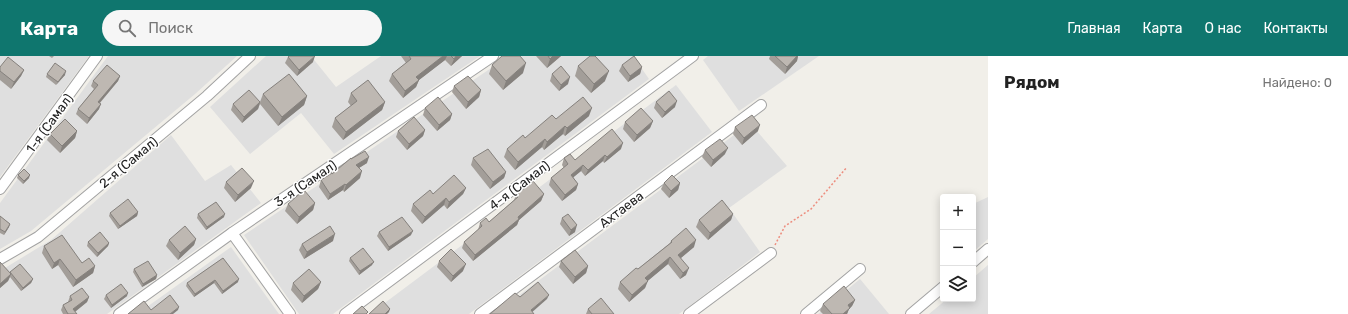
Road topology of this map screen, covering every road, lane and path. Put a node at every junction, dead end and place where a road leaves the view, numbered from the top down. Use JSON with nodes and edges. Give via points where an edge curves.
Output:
{"nodes":[{"id":1,"x":97,"y":56,"type":"edge"},
{"id":2,"x":250,"y":56,"type":"edge"},
{"id":3,"x":493,"y":56,"type":"edge"},
{"id":4,"x":693,"y":56,"type":"edge"},
{"id":5,"x":761,"y":104,"type":"dead end"},
{"id":6,"x":847,"y":167,"type":"dead end"},
{"id":7,"x":0,"y":189,"type":"edge"},
{"id":8,"x":232,"y":233,"type":"junction"},
{"id":9,"x":988,"y":249,"type":"edge"},
{"id":10,"x":771,"y":253,"type":"joint"},
{"id":11,"x":0,"y":259,"type":"edge"},
{"id":12,"x":976,"y":259,"type":"edge"},
{"id":13,"x":860,"y":269,"type":"dead end"},
{"id":14,"x":940,"y":290,"type":"edge"},
{"id":15,"x":119,"y":314,"type":"edge"},
{"id":16,"x":290,"y":314,"type":"edge"},
{"id":17,"x":345,"y":314,"type":"edge"},
{"id":18,"x":480,"y":314,"type":"edge"},
{"id":19,"x":689,"y":314,"type":"edge"},
{"id":20,"x":806,"y":314,"type":"edge"},
{"id":21,"x":911,"y":314,"type":"edge"}],
"edges":[{"from":1,"to":7,"type":"street","name":"1-я (Самал)"},
{"from":2,"to":11,"type":"street","name":"2-я (Самал)","via":[[208,96],[38,237]]},
{"from":3,"to":8,"type":"street","name":"3-я (Самал)"},
{"from":4,"to":17,"type":"street","name":"4-я (Самал)"},
{"from":5,"to":18,"type":"street","name":"Ахтаева"},
{"from":6,"to":10,"type":"path","via":[[812,209],[785,226]]},
{"from":8,"to":15,"type":"street","name":"3-я (Самал)"},
{"from":8,"to":16,"type":"street"},
{"from":9,"to":12,"type":"street"},
{"from":10,"to":19,"type":"street"},
{"from":13,"to":20,"type":"street"},
{"from":14,"to":21,"type":"street"}]}
